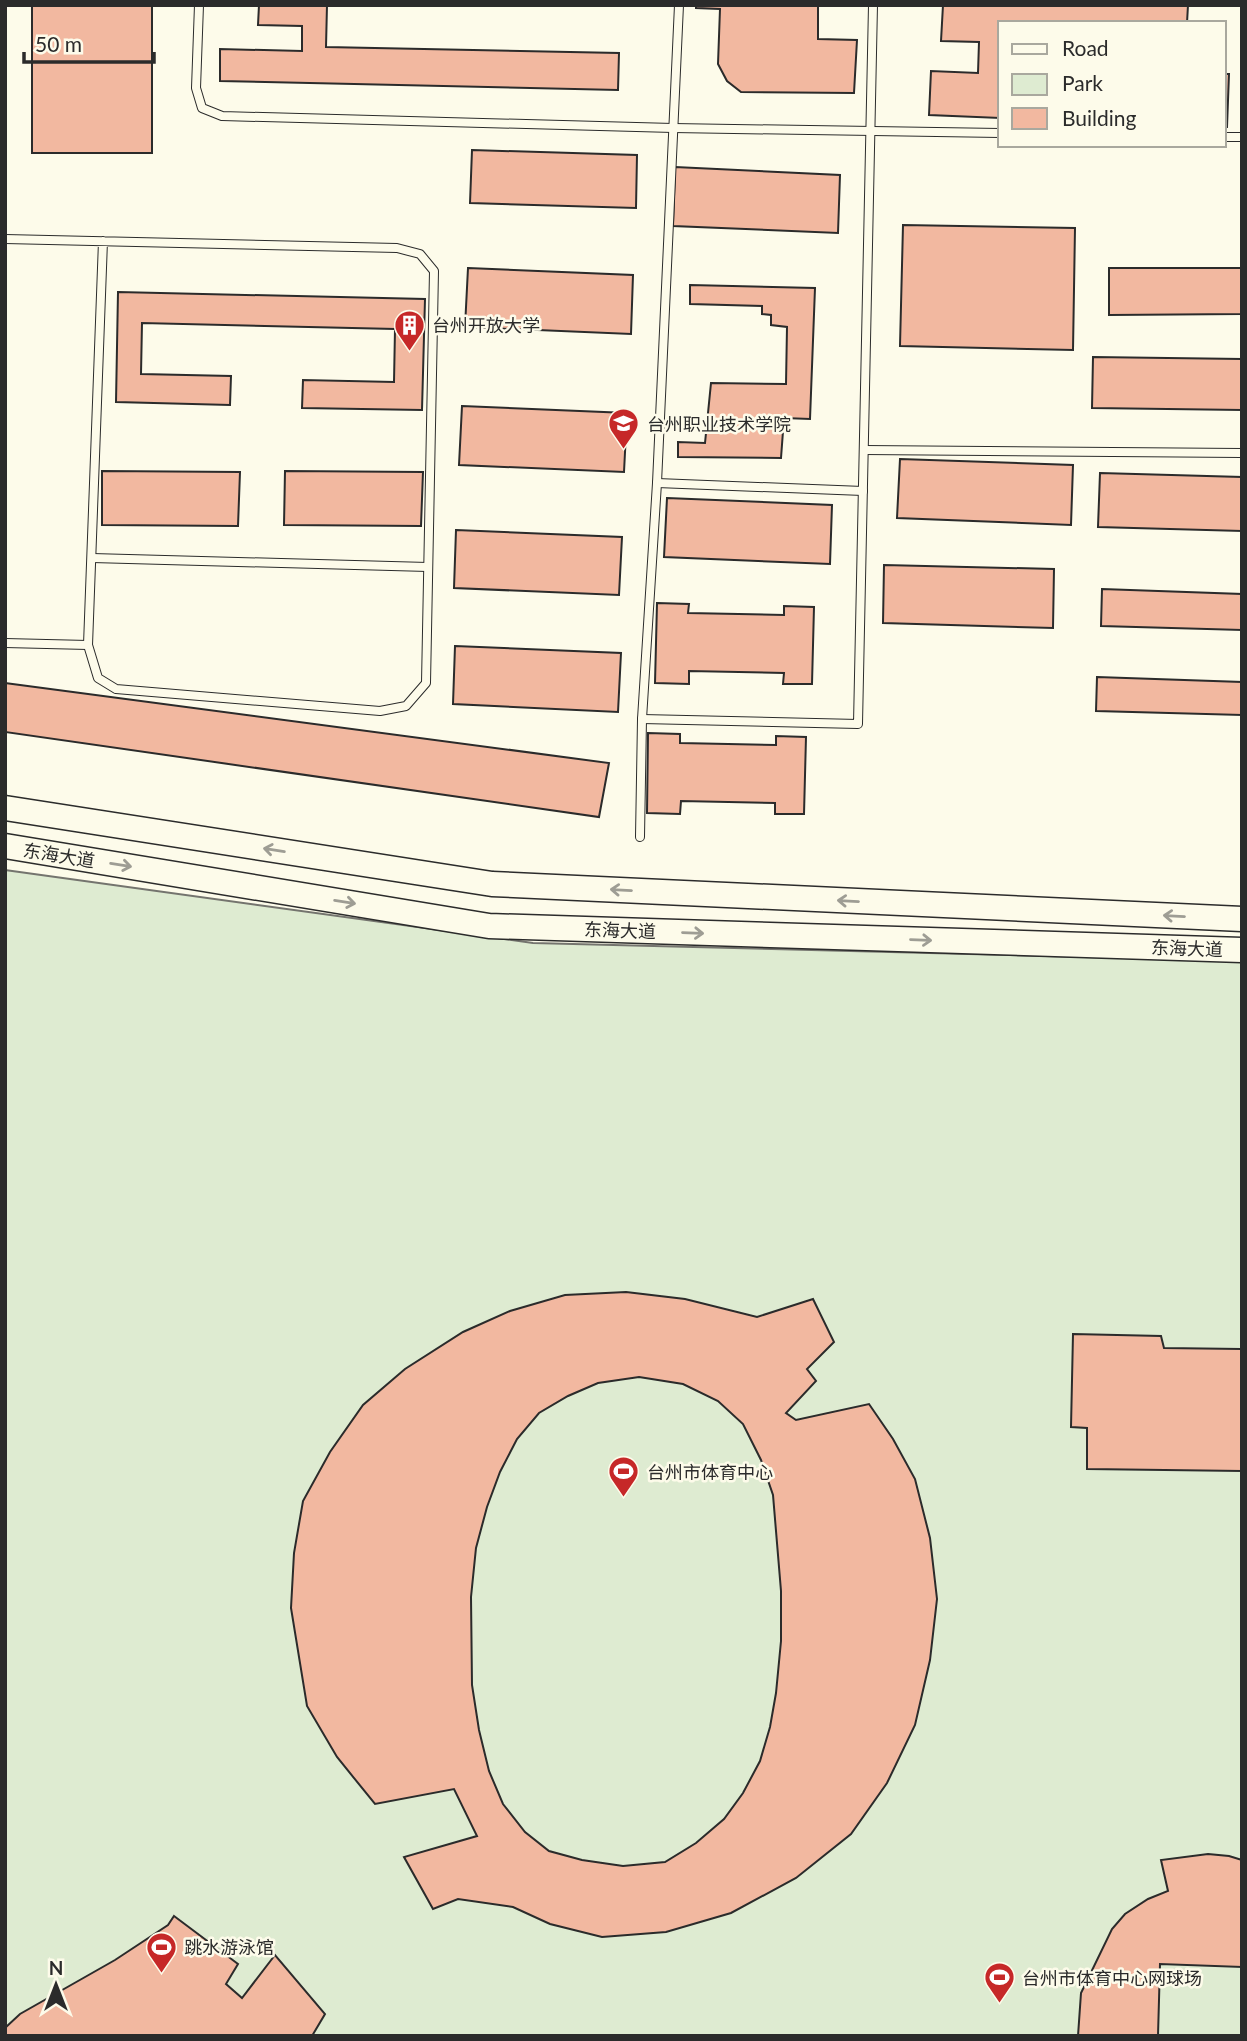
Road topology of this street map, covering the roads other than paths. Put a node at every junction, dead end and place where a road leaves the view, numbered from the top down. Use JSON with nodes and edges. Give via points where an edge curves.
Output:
{"nodes":[{"id":1,"x":199,"y":5,"type":"edge"},
{"id":2,"x":679,"y":5,"type":"edge"},
{"id":3,"x":873,"y":5,"type":"edge"},
{"id":4,"x":673,"y":128,"type":"junction"},
{"id":5,"x":872,"y":130,"type":"junction"},
{"id":6,"x":998,"y":132,"type":"edge"},
{"id":7,"x":5,"y":239,"type":"edge"},
{"id":8,"x":103,"y":241,"type":"junction"},
{"id":9,"x":864,"y":450,"type":"junction"},
{"id":10,"x":1242,"y":453,"type":"edge"},
{"id":11,"x":657,"y":483,"type":"junction"},
{"id":12,"x":863,"y":491,"type":"junction"},
{"id":13,"x":92,"y":558,"type":"junction"},
{"id":14,"x":428,"y":567,"type":"junction"},
{"id":15,"x":5,"y":643,"type":"edge"},
{"id":16,"x":88,"y":645,"type":"junction"},
{"id":17,"x":642,"y":719,"type":"junction"},
{"id":18,"x":5,"y":808,"type":"edge"},
{"id":19,"x":640,"y":837,"type":"dead end"},
{"id":20,"x":5,"y":846,"type":"edge"},
{"id":21,"x":1242,"y":919,"type":"edge"},
{"id":22,"x":1242,"y":950,"type":"edge"}],
"edges":[{"from":1,"to":4,"type":"lane","via":[[196,88],[202,108],[222,116]]},
{"from":2,"to":4,"type":"lane"},
{"from":3,"to":5,"type":"lane"},
{"from":4,"to":5,"type":"lane"},
{"from":4,"to":11,"type":"lane"},
{"from":5,"to":6,"type":"lane"},
{"from":5,"to":9,"type":"lane"},
{"from":7,"to":8,"type":"lane"},
{"from":8,"to":13,"type":"lane"},
{"from":8,"to":14,"type":"lane","via":[[397,248],[420,254],[434,271]]},
{"from":9,"to":10,"type":"lane"},
{"from":9,"to":12,"type":"lane"},
{"from":11,"to":12,"type":"lane"},
{"from":11,"to":17,"type":"lane"},
{"from":12,"to":17,"type":"lane","via":[[858,724]]},
{"from":13,"to":14,"type":"lane"},
{"from":13,"to":16,"type":"lane"},
{"from":14,"to":16,"type":"lane","via":[[426,683],[406,706],[380,711],[116,689],[98,678]]},
{"from":15,"to":16,"type":"lane"},
{"from":17,"to":19,"type":"lane"},
{"from":21,"to":18,"type":"main road","name":"东海大道","one_way":true,"via":[[492,884]]},
{"from":20,"to":22,"type":"main road","name":"东海大道","one_way":true,"via":[[489,926]]}]}
